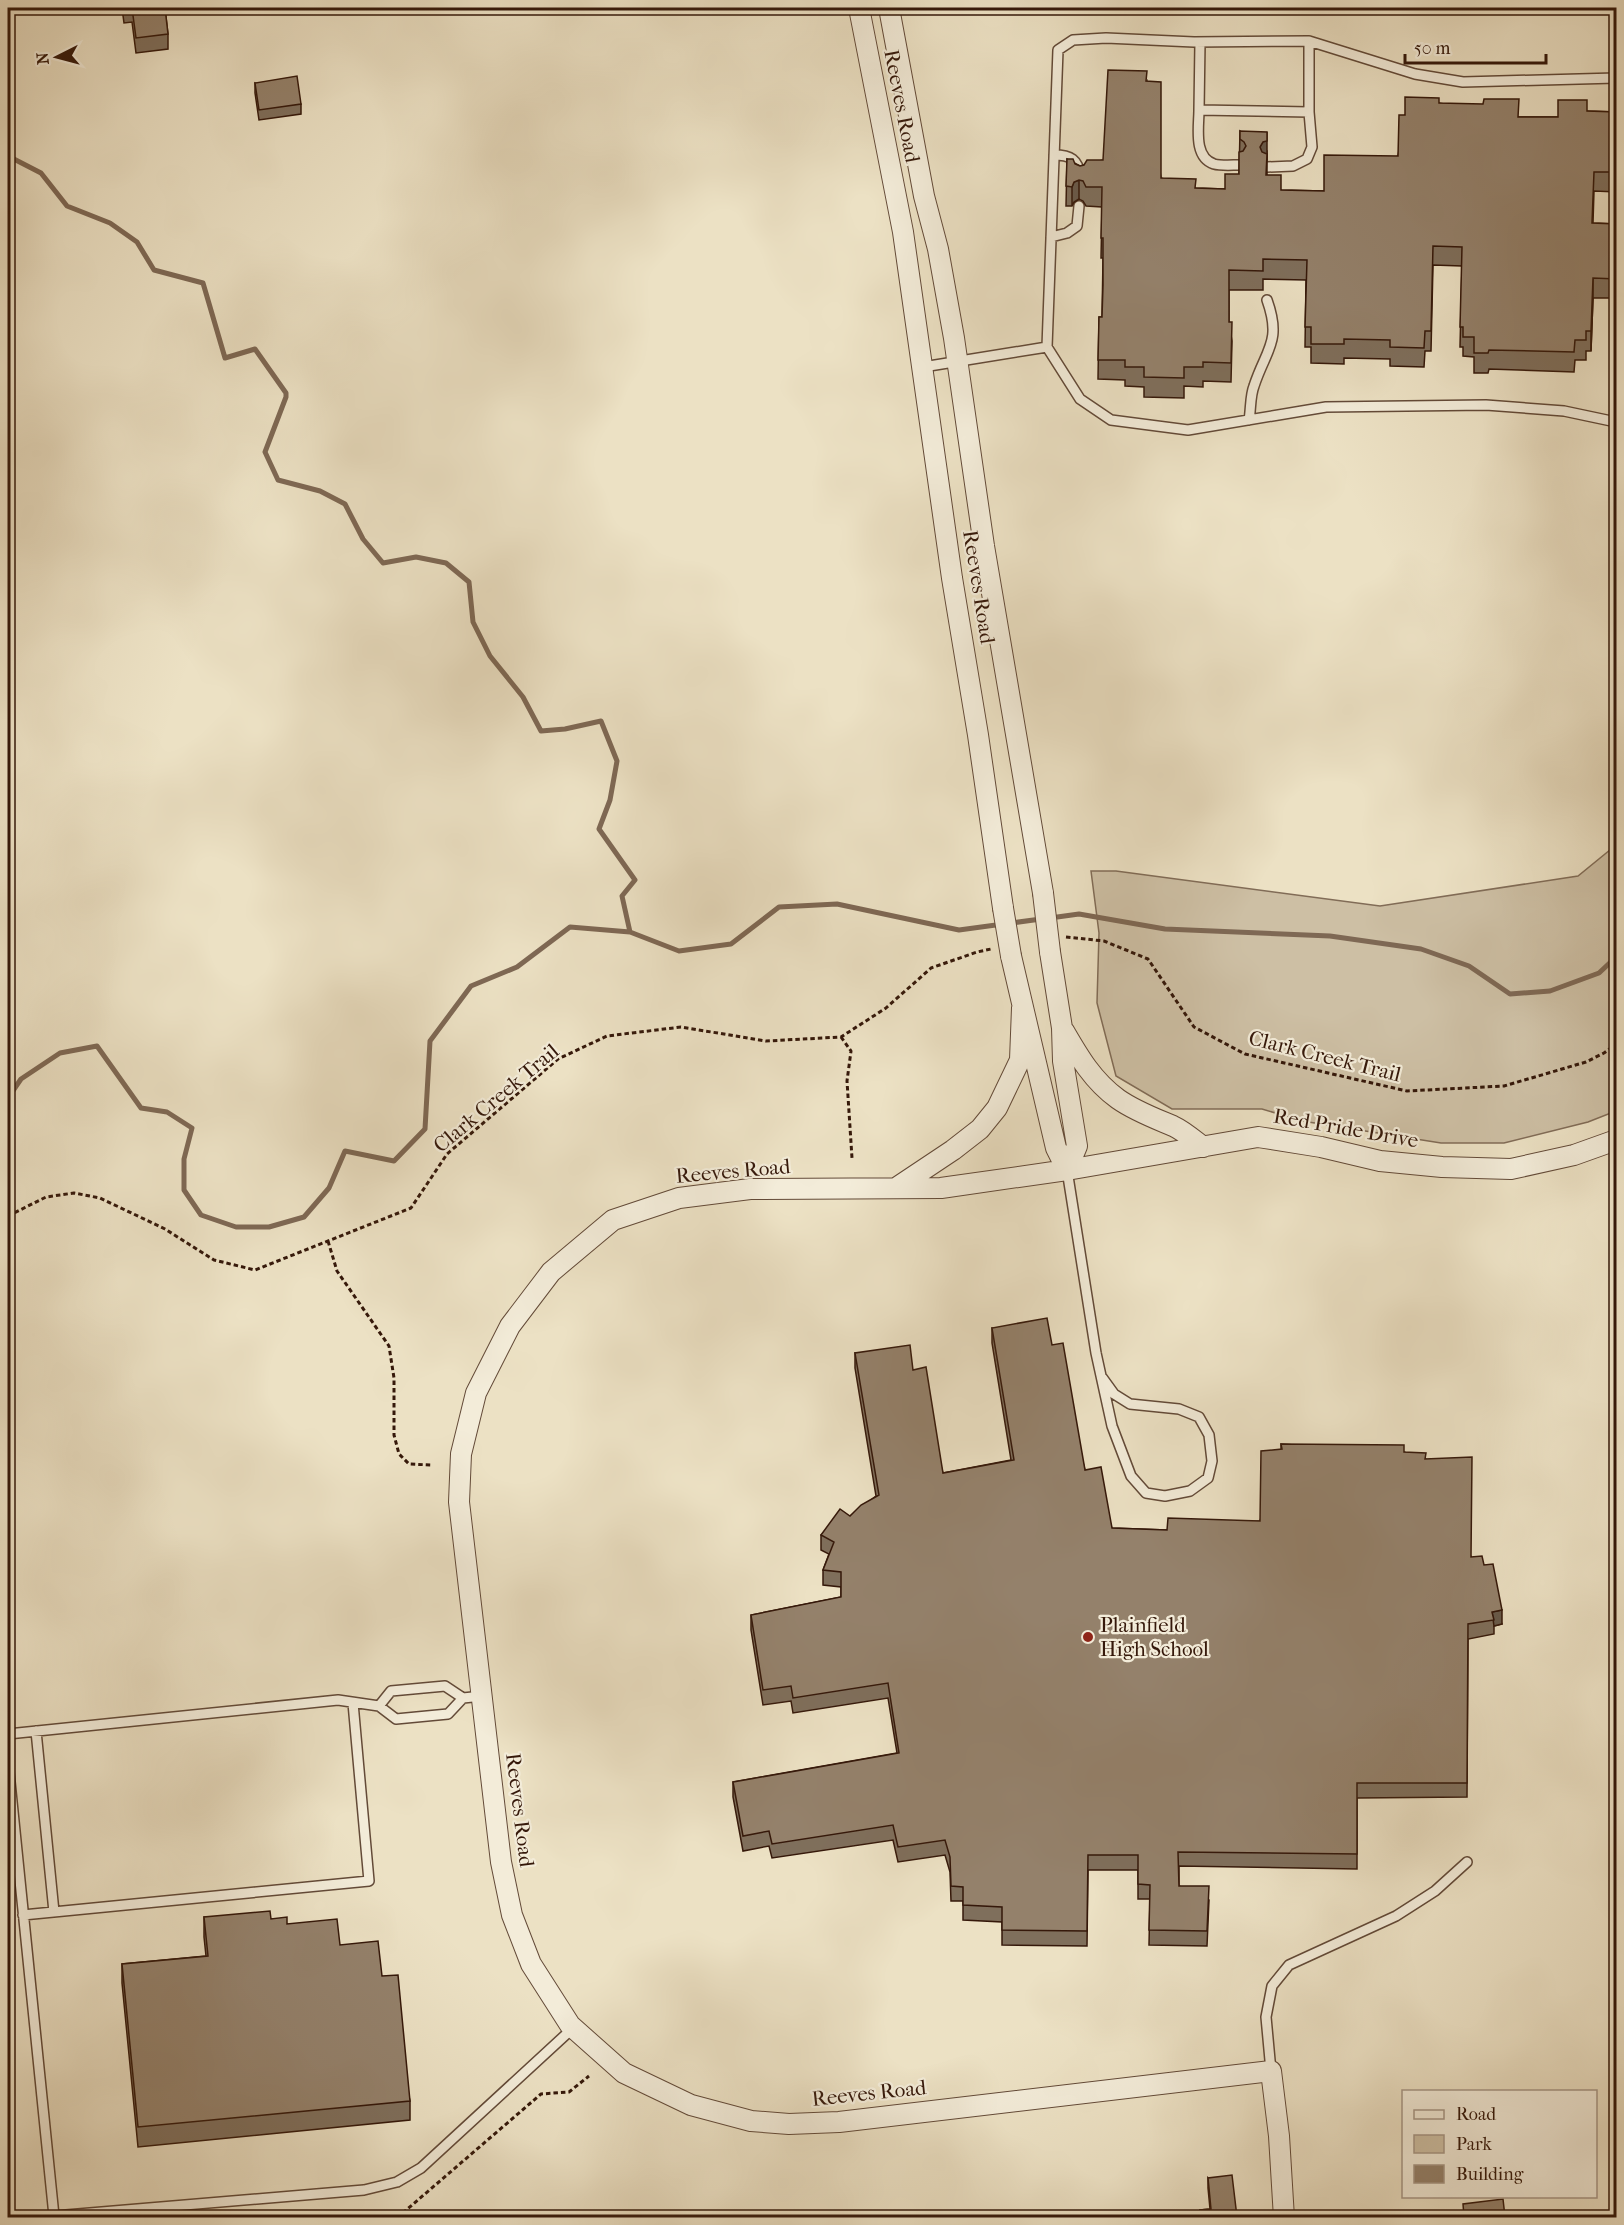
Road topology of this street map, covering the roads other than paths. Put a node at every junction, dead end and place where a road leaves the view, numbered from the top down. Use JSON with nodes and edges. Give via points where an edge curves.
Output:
{"nodes":[{"id":1,"x":859,"y":8,"type":"edge"},
{"id":2,"x":889,"y":8,"type":"edge"},
{"id":3,"x":1309,"y":41,"type":"junction"},
{"id":4,"x":1200,"y":42,"type":"junction"},
{"id":5,"x":1617,"y":78,"type":"edge"},
{"id":6,"x":1199,"y":110,"type":"junction"},
{"id":7,"x":1309,"y":112,"type":"junction"},
{"id":8,"x":1054,"y":155,"type":"junction"},
{"id":9,"x":1239,"y":165,"type":"edge"},
{"id":10,"x":1267,"y":167,"type":"edge"},
{"id":11,"x":1080,"y":179,"type":"edge"},
{"id":12,"x":1079,"y":206,"type":"dead end"},
{"id":13,"x":1051,"y":237,"type":"junction"},
{"id":14,"x":1267,"y":300,"type":"dead end"},
{"id":15,"x":1047,"y":347,"type":"junction"},
{"id":16,"x":957,"y":361,"type":"junction"},
{"id":17,"x":923,"y":367,"type":"junction"},
{"id":18,"x":1250,"y":420,"type":"junction"},
{"id":19,"x":1617,"y":422,"type":"edge"},
{"id":20,"x":1022,"y":1008,"type":"junction"},
{"id":21,"x":1062,"y":1028,"type":"junction"},
{"id":22,"x":1617,"y":1140,"type":"edge"},
{"id":23,"x":1203,"y":1147,"type":"junction"},
{"id":24,"x":1067,"y":1170,"type":"junction"},
{"id":25,"x":896,"y":1188,"type":"junction"},
{"id":26,"x":1101,"y":1376,"type":"junction"},
{"id":27,"x":472,"y":1697,"type":"junction"},
{"id":28,"x":353,"y":1703,"type":"junction"},
{"id":29,"x":379,"y":1706,"type":"junction"},
{"id":30,"x":36,"y":1731,"type":"junction"},
{"id":31,"x":8,"y":1734,"type":"edge"},
{"id":32,"x":8,"y":1762,"type":"edge"},
{"id":33,"x":1467,"y":1862,"type":"dead end"},
{"id":34,"x":54,"y":1912,"type":"junction"},
{"id":35,"x":23,"y":1915,"type":"junction"},
{"id":36,"x":573,"y":2028,"type":"junction"},
{"id":37,"x":1271,"y":2071,"type":"junction"},
{"id":38,"x":1284,"y":2217,"type":"edge"}],
"edges":[{"from":1,"to":17,"type":"street","name":"Reeves Road","via":[[903,232]]},
{"from":2,"to":16,"type":"street","name":"Reeves Road"},
{"from":3,"to":4,"type":"lane"},
{"from":3,"to":5,"type":"lane","via":[[1415,74],[1463,82]]},
{"from":3,"to":7,"type":"lane"},
{"from":4,"to":6,"type":"lane"},
{"from":4,"to":8,"type":"lane","via":[[1106,38],[1073,40],[1058,50]]},
{"from":6,"to":7,"type":"lane"},
{"from":6,"to":9,"type":"lane","via":[[1199,146],[1205,158],[1215,164]]},
{"from":7,"to":10,"type":"lane","via":[[1312,147],[1307,159],[1293,166]]},
{"from":8,"to":11,"type":"lane","via":[[1071,157],[1080,170]]},
{"from":8,"to":13,"type":"lane"},
{"from":12,"to":13,"type":"lane","via":[[1077,226]]},
{"from":13,"to":15,"type":"lane"},
{"from":14,"to":18,"type":"lane","via":[[1275,334],[1252,389]]},
{"from":15,"to":16,"type":"lane"},
{"from":15,"to":18,"type":"lane","via":[[1080,399],[1111,420],[1188,430]]},
{"from":16,"to":17,"type":"lane"},
{"from":16,"to":21,"type":"street","name":"Reeves Road","bridge":true,"via":[[984,546],[1054,946]]},
{"from":17,"to":20,"type":"street","name":"Reeves Road","bridge":true,"via":[[1003,908],[1005,952]]},
{"from":18,"to":19,"type":"lane","via":[[1326,407],[1486,405],[1564,411]]},
{"from":20,"to":24,"type":"street","name":"Reeves Road","via":[[1056,1148]]},
{"from":20,"to":25,"type":"street","via":[[1020,1060],[997,1108],[980,1129]]},
{"from":21,"to":23,"type":"street","via":[[1098,1082],[1120,1100],[1175,1127]]},
{"from":21,"to":24,"type":"street","name":"Reeves Road","via":[[1063,1061],[1077,1146]]},
{"from":22,"to":23,"type":"street","name":"Red Pride Drive","via":[[1574,1155],[1511,1169],[1380,1161],[1258,1137]]},
{"from":23,"to":24,"type":"street","name":"Red Pride Drive"},
{"from":24,"to":25,"type":"street","name":"Reeves Road","via":[[941,1188]]},
{"from":24,"to":26,"type":"lane"},
{"from":25,"to":27,"type":"street","name":"Reeves Road","via":[[750,1189],[679,1198],[613,1221],[550,1272],[510,1326],[476,1393],[461,1454],[459,1502]]},
{"from":26,"to":26,"type":"lane","via":[[1112,1426],[1131,1476],[1146,1493],[1165,1496],[1190,1491],[1208,1478],[1212,1461],[1209,1435],[1199,1417],[1179,1408],[1130,1404],[1114,1394]]},
{"from":27,"to":29,"type":"lane","via":[[445,1686],[391,1691]]},
{"from":27,"to":29,"type":"lane","via":[[448,1714],[396,1719]]},
{"from":27,"to":36,"type":"street","name":"Reeves Road","via":[[512,1915],[531,1964]]},
{"from":28,"to":29,"type":"lane"},
{"from":28,"to":30,"type":"lane","via":[[338,1700]]},
{"from":28,"to":34,"type":"lane","via":[[369,1881]]},
{"from":30,"to":31,"type":"lane"},
{"from":30,"to":34,"type":"lane"},
{"from":32,"to":35,"type":"lane"},
{"from":33,"to":37,"type":"lane","via":[[1435,1891],[1396,1916],[1289,1965],[1272,1986],[1266,2017]]},
{"from":34,"to":35,"type":"lane"},
{"from":35,"to":36,"type":"lane","via":[[54,2216],[364,2190],[397,2182],[421,2168]]},
{"from":36,"to":37,"type":"street","name":"Reeves Road","via":[[624,2073],[691,2105],[751,2121],[789,2124]]},
{"from":37,"to":38,"type":"street"}]}
